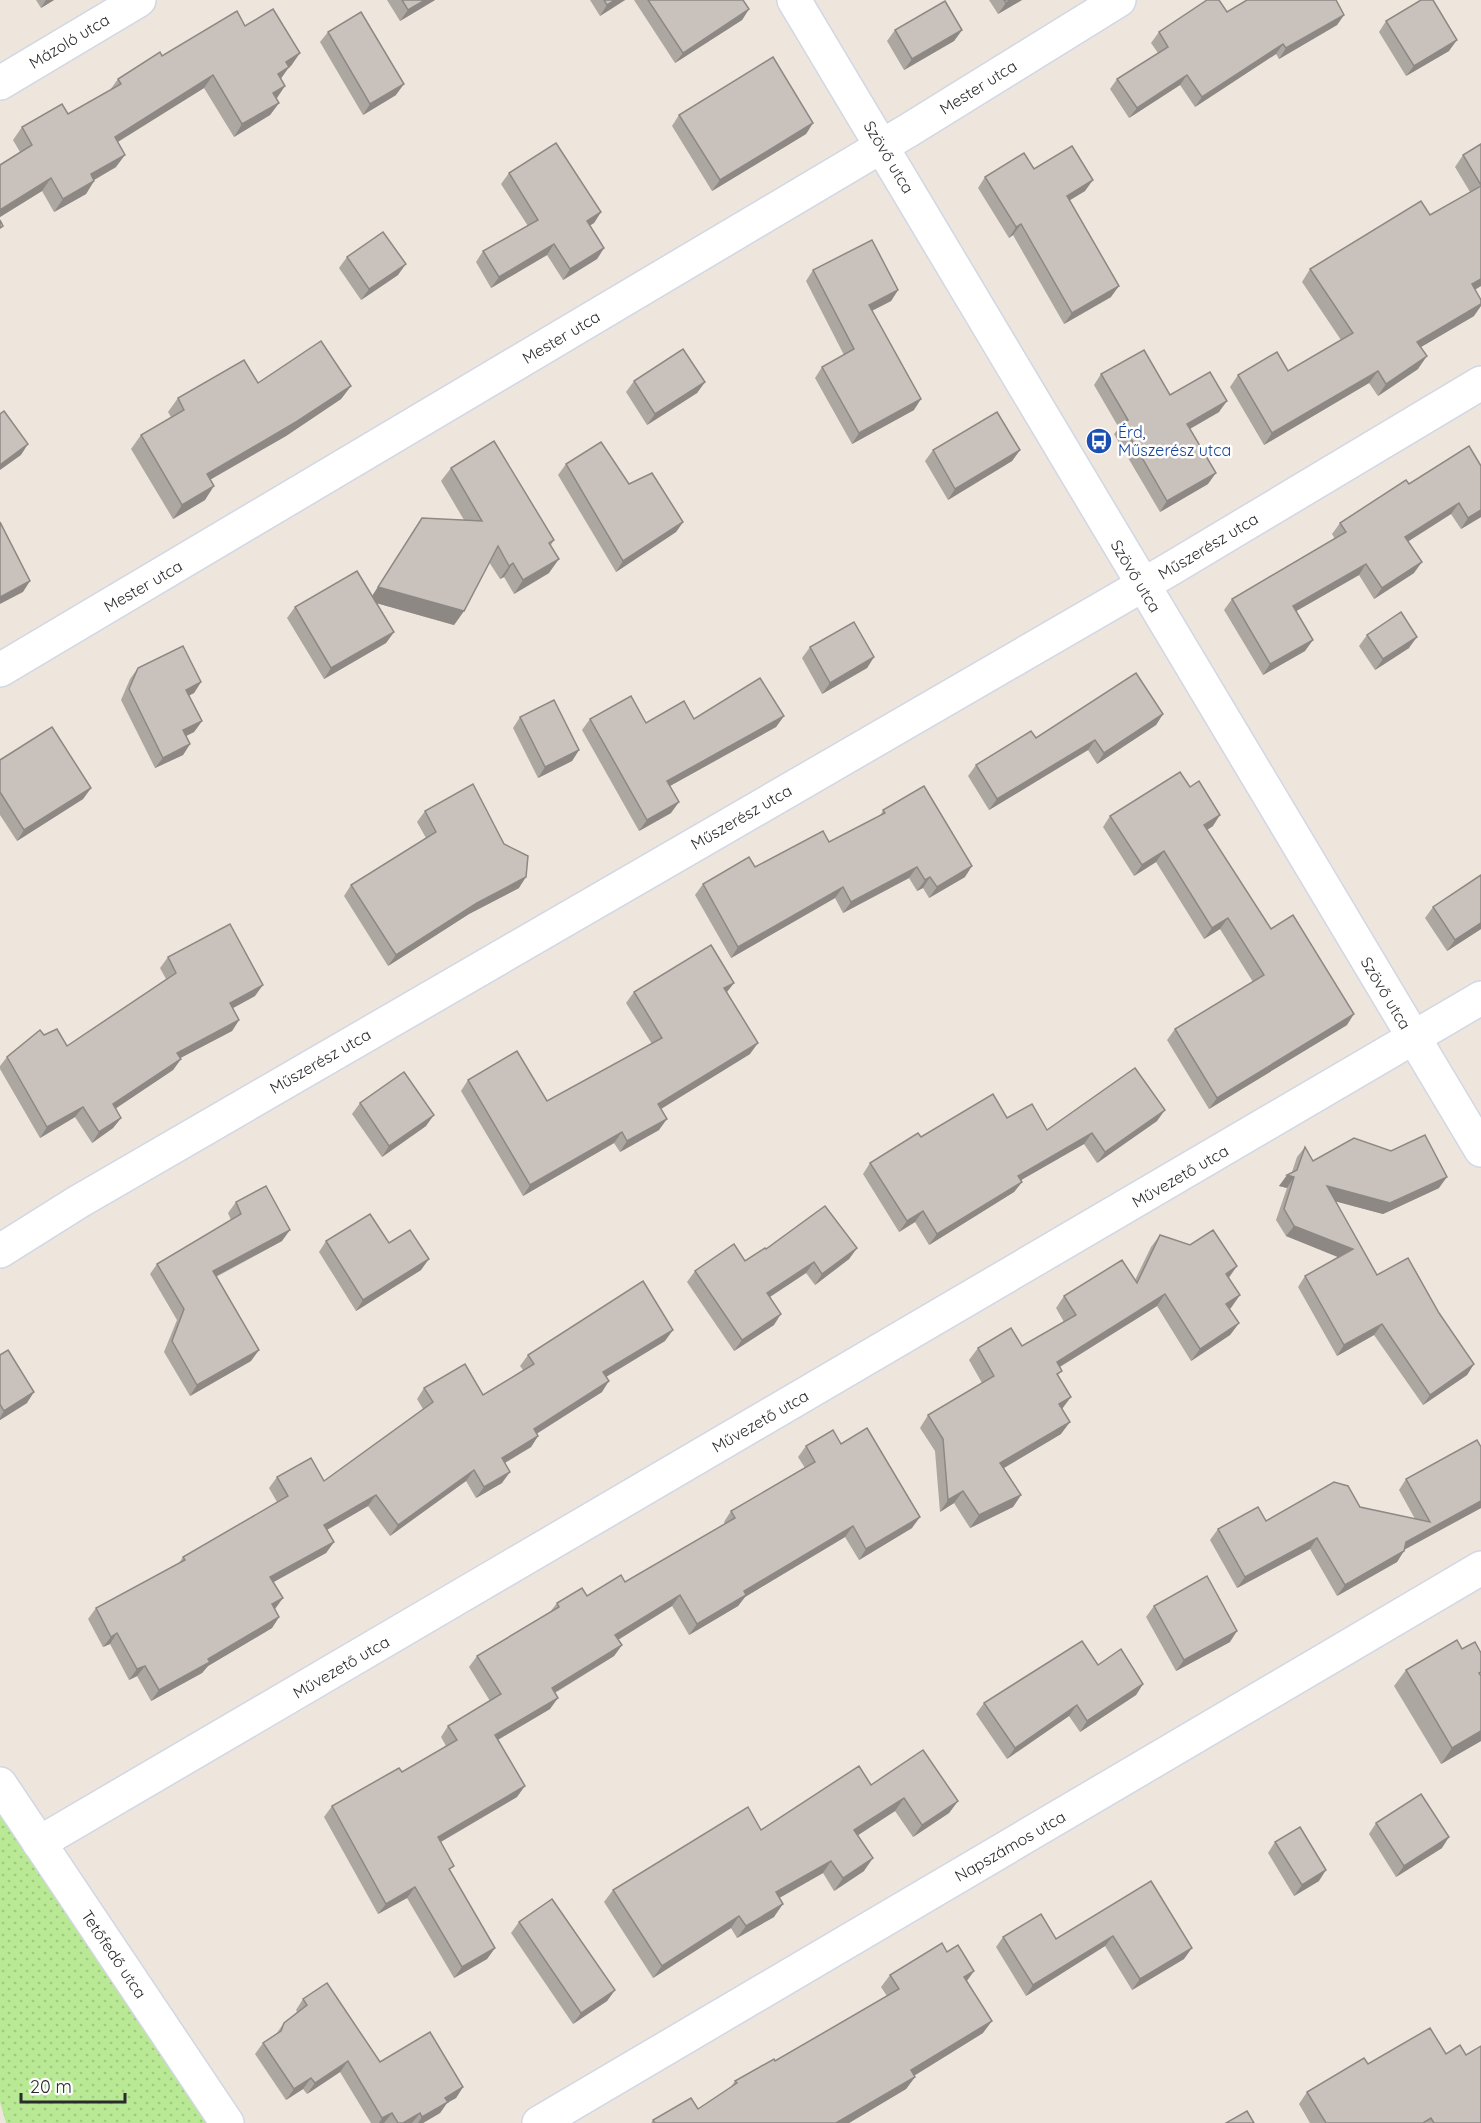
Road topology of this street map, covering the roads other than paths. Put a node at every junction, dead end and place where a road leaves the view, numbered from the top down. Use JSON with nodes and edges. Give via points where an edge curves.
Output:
{"nodes":[{"id":1,"x":139,"y":0,"type":"edge"},
{"id":2,"x":794,"y":0,"type":"edge"},
{"id":3,"x":1119,"y":0,"type":"edge"},
{"id":4,"x":0,"y":83,"type":"edge"},
{"id":5,"x":882,"y":144,"type":"junction"},
{"id":6,"x":1481,"y":383,"type":"edge"},
{"id":7,"x":1142,"y":585,"type":"junction"},
{"id":8,"x":0,"y":670,"type":"edge"},
{"id":9,"x":1481,"y":998,"type":"edge"},
{"id":10,"x":1414,"y":1039,"type":"junction"},
{"id":11,"x":1481,"y":1150,"type":"edge"},
{"id":12,"x":0,"y":1251,"type":"edge"},
{"id":13,"x":1481,"y":1568,"type":"edge"},
{"id":14,"x":0,"y":1784,"type":"edge"},
{"id":15,"x":39,"y":1843,"type":"junction"},
{"id":16,"x":227,"y":2123,"type":"edge"},
{"id":17,"x":538,"y":2123,"type":"edge"}],
"edges":[{"from":1,"to":4,"type":"street","name":"Mázoló utca"},
{"from":2,"to":5,"type":"street","name":"Szövő utca"},
{"from":3,"to":5,"type":"street","name":"Mester utca"},
{"from":5,"to":7,"type":"street","name":"Szövő utca"},
{"from":5,"to":8,"type":"street","name":"Mester utca"},
{"from":6,"to":7,"type":"street","name":"Műszerész utca"},
{"from":7,"to":10,"type":"street","name":"Szövő utca"},
{"from":7,"to":12,"type":"street","name":"Műszerész utca","via":[[78,1202]]},
{"from":9,"to":10,"type":"street","name":"Művezető utca"},
{"from":10,"to":11,"type":"street","name":"Szövő utca"},
{"from":10,"to":15,"type":"street","name":"Művezető utca"},
{"from":13,"to":17,"type":"street","name":"Napszámos utca"},
{"from":14,"to":15,"type":"street","name":"Tetőfedő utca"},
{"from":15,"to":16,"type":"street","name":"Tetőfedő utca"}]}
